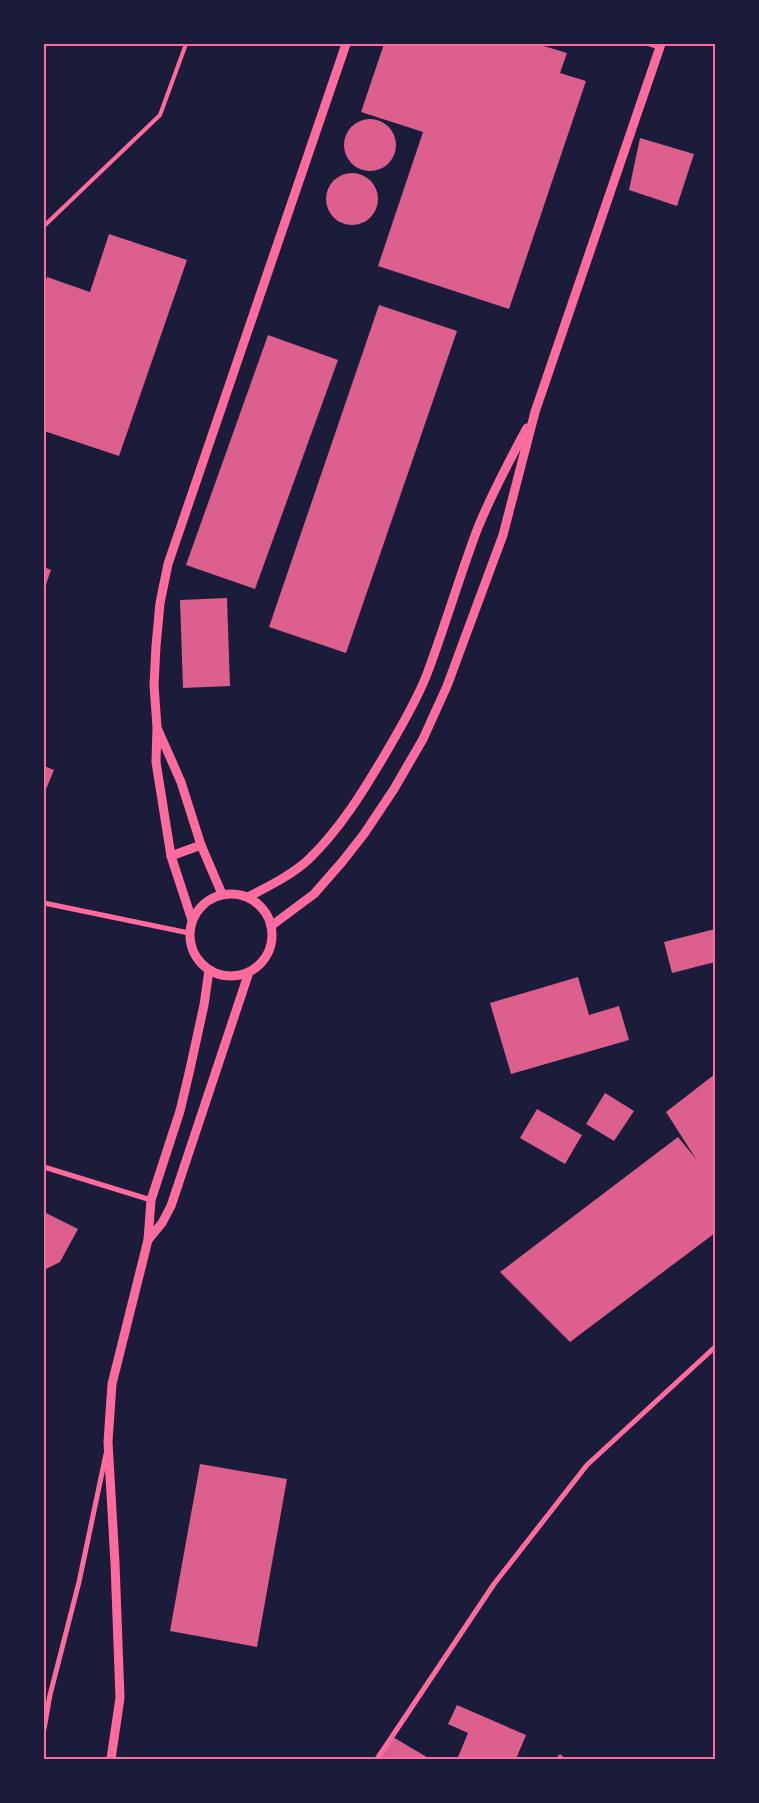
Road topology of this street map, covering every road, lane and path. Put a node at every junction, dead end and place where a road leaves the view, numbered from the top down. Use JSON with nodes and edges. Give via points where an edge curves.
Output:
{"nodes":[{"id":1,"x":186,"y":44,"type":"edge"},
{"id":2,"x":346,"y":44,"type":"edge"},
{"id":3,"x":650,"y":44,"type":"edge"},
{"id":4,"x":660,"y":45,"type":"edge"},
{"id":5,"x":44,"y":226,"type":"edge"},
{"id":6,"x":535,"y":412,"type":"junction"},
{"id":7,"x":157,"y":727,"type":"junction"},
{"id":8,"x":201,"y":845,"type":"junction"},
{"id":9,"x":171,"y":856,"type":"junction"},
{"id":10,"x":222,"y":894,"type":"junction"},
{"id":11,"x":248,"y":897,"type":"junction"},
{"id":12,"x":44,"y":903,"type":"edge"},
{"id":13,"x":192,"y":920,"type":"junction"},
{"id":14,"x":272,"y":926,"type":"junction"},
{"id":15,"x":189,"y":933,"type":"junction"},
{"id":16,"x":209,"y":970,"type":"junction"},
{"id":17,"x":249,"y":972,"type":"junction"},
{"id":18,"x":44,"y":1166,"type":"edge"},
{"id":19,"x":151,"y":1200,"type":"junction"},
{"id":20,"x":148,"y":1240,"type":"junction"},
{"id":21,"x":715,"y":1348,"type":"edge"},
{"id":22,"x":108,"y":1442,"type":"junction"},
{"id":23,"x":44,"y":1729,"type":"edge"},
{"id":24,"x":111,"y":1759,"type":"edge"},
{"id":25,"x":377,"y":1759,"type":"edge"}],
"edges":[{"from":1,"to":5,"type":"lane","via":[[160,115]]},
{"from":2,"to":7,"type":"street","via":[[168,564],[156,646]]},
{"from":3,"to":4,"type":"street"},
{"from":4,"to":6,"type":"street"},
{"from":6,"to":11,"type":"street","via":[[497,483],[426,676],[399,730],[329,838],[308,860]]},
{"from":6,"to":14,"type":"street","via":[[503,535],[448,686],[423,739],[394,789],[342,862],[314,894]]},
{"from":7,"to":8,"type":"street","via":[[181,782]]},
{"from":7,"to":9,"type":"street","via":[[156,762]]},
{"from":8,"to":9,"type":"street"},
{"from":8,"to":10,"type":"street"},
{"from":9,"to":13,"type":"street"},
{"from":10,"to":11,"type":"street"},
{"from":10,"to":13,"type":"street","via":[[199,908]]},
{"from":11,"to":14,"type":"street","via":[[259,904]]},
{"from":12,"to":15,"type":"street"},
{"from":13,"to":15,"type":"street"},
{"from":14,"to":17,"type":"street","via":[[268,953]]},
{"from":15,"to":16,"type":"street","via":[[194,954]]},
{"from":16,"to":17,"type":"street","via":[[236,976]]},
{"from":16,"to":19,"type":"street","via":[[198,1038],[180,1111]]},
{"from":17,"to":20,"type":"street","via":[[171,1206]]},
{"from":18,"to":19,"type":"street"},
{"from":19,"to":20,"type":"street"},
{"from":20,"to":22,"type":"street","via":[[112,1384]]},
{"from":21,"to":25,"type":"street","via":[[587,1465],[494,1584]]},
{"from":22,"to":23,"type":"street"},
{"from":22,"to":24,"type":"street","via":[[120,1698]]}]}
